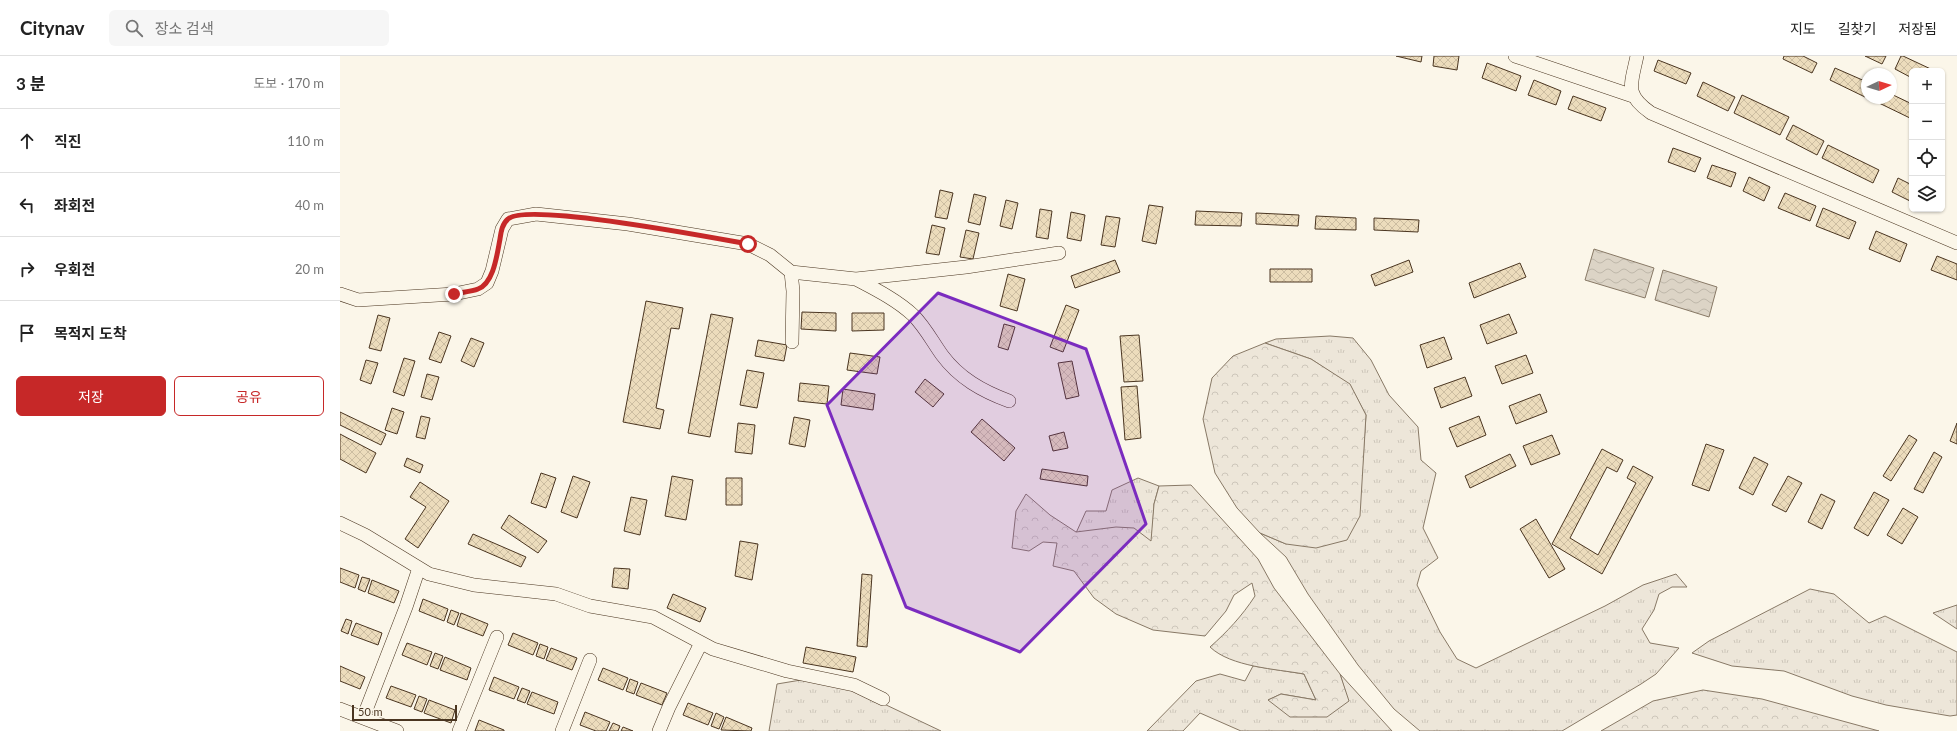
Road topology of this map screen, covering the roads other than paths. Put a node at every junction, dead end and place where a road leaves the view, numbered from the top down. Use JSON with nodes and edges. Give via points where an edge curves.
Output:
{"nodes":[{"id":1,"x":1515,"y":56,"type":"edge"},
{"id":2,"x":1637,"y":56,"type":"edge"},
{"id":3,"x":1632,"y":96,"type":"junction"},
{"id":4,"x":1957,"y":243,"type":"edge"},
{"id":5,"x":1059,"y":253,"type":"dead end"},
{"id":6,"x":791,"y":272,"type":"junction"},
{"id":7,"x":856,"y":278,"type":"junction"},
{"id":8,"x":340,"y":294,"type":"edge"},
{"id":9,"x":792,"y":342,"type":"dead end"},
{"id":10,"x":1009,"y":401,"type":"dead end"},
{"id":11,"x":340,"y":523,"type":"edge"},
{"id":12,"x":419,"y":568,"type":"junction"},
{"id":13,"x":497,"y":637,"type":"dead end"},
{"id":14,"x":701,"y":643,"type":"junction"},
{"id":15,"x":590,"y":660,"type":"dead end"},
{"id":16,"x":883,"y":699,"type":"dead end"},
{"id":17,"x":340,"y":709,"type":"edge"},
{"id":18,"x":363,"y":718,"type":"junction"},
{"id":19,"x":397,"y":731,"type":"edge"},
{"id":20,"x":459,"y":731,"type":"edge"},
{"id":21,"x":562,"y":731,"type":"edge"},
{"id":22,"x":660,"y":731,"type":"edge"}],
"edges":[{"from":1,"to":3,"type":"street"},
{"from":2,"to":3,"type":"street","via":[[1631,86]]},
{"from":3,"to":4,"type":"street","via":[[1639,104],[1668,122]]},
{"from":5,"to":7,"type":"street","via":[[966,267]]},
{"from":6,"to":7,"type":"street"},
{"from":6,"to":8,"type":"street","via":[[770,255],[748,244],[628,224],[536,214],[508,219],[502,229],[487,283],[478,289],[454,294],[358,300]]},
{"from":6,"to":9,"type":"street"},
{"from":7,"to":10,"type":"street","via":[[912,314],[960,375],[976,386]]},
{"from":11,"to":12,"type":"street"},
{"from":12,"to":14,"type":"street","via":[[429,574],[474,585],[556,594],[590,606],[654,617]]},
{"from":12,"to":18,"type":"street"},
{"from":13,"to":20,"type":"street"},
{"from":14,"to":16,"type":"street","via":[[712,649],[787,671],[854,684]]},
{"from":14,"to":22,"type":"street"},
{"from":15,"to":21,"type":"street"},
{"from":17,"to":18,"type":"street"},
{"from":18,"to":19,"type":"street"}]}
